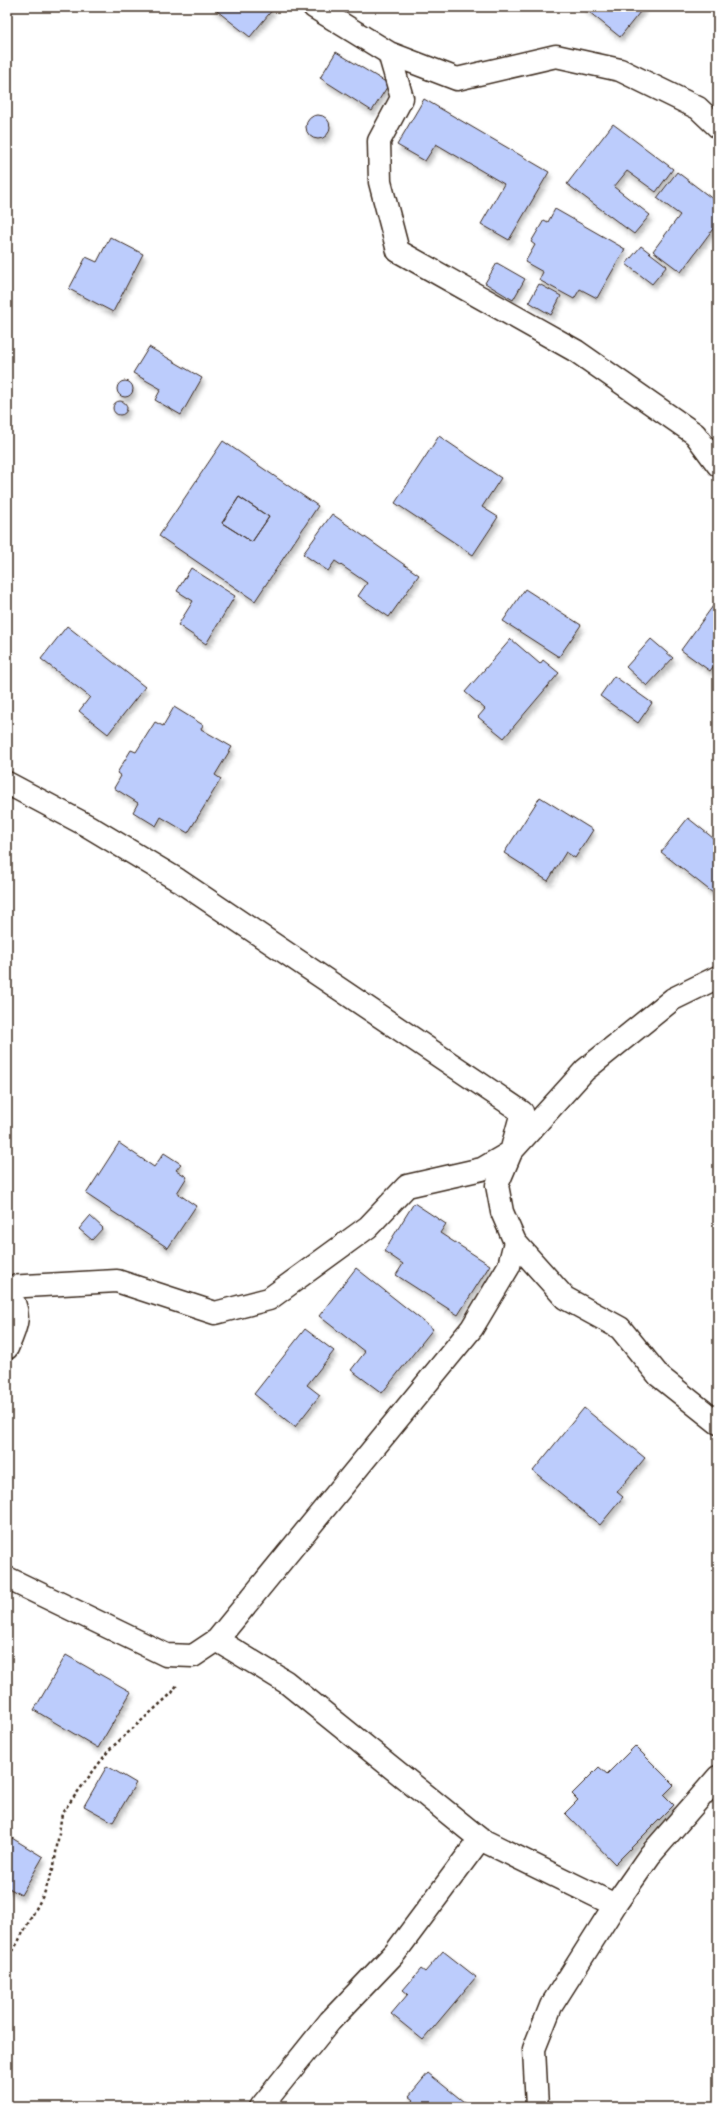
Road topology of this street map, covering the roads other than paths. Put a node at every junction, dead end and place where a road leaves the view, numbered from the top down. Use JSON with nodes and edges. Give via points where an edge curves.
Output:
{"nodes":[{"id":1,"x":314,"y":7,"type":"edge"},
{"id":2,"x":390,"y":53,"type":"junction"},
{"id":3,"x":718,"y":127,"type":"edge"},
{"id":4,"x":718,"y":465,"type":"edge"},
{"id":5,"x":7,"y":783,"type":"edge"},
{"id":6,"x":718,"y":977,"type":"edge"},
{"id":7,"x":511,"y":1152,"type":"junction"},
{"id":8,"x":515,"y":1242,"type":"junction"},
{"id":9,"x":7,"y":1287,"type":"edge"},
{"id":10,"x":7,"y":1291,"type":"edge"},
{"id":11,"x":7,"y":1348,"type":"edge"},
{"id":12,"x":718,"y":1423,"type":"edge"},
{"id":13,"x":7,"y":1578,"type":"edge"},
{"id":14,"x":217,"y":1640,"type":"junction"},
{"id":15,"x":718,"y":1777,"type":"edge"},
{"id":16,"x":480,"y":1839,"type":"junction"},
{"id":17,"x":615,"y":1905,"type":"junction"},
{"id":18,"x":261,"y":2107,"type":"edge"},
{"id":19,"x":537,"y":2107,"type":"edge"}],
"edges":[{"from":1,"to":2,"type":"street"},
{"from":2,"to":3,"type":"street","via":[[458,79],[556,56],[620,70],[698,108]]},
{"from":2,"to":4,"type":"street","via":[[402,98],[379,141],[380,182],[398,251],[576,351],[695,434]]},
{"from":5,"to":7,"type":"street","via":[[88,826],[178,880],[522,1112]]},
{"from":6,"to":7,"type":"street","via":[[673,999],[585,1070]]},
{"from":7,"to":8,"type":"street","via":[[497,1184],[502,1212]]},
{"from":7,"to":9,"type":"street","via":[[482,1169],[407,1186],[368,1227],[269,1299],[215,1313],[117,1281]]},
{"from":8,"to":12,"type":"street","via":[[565,1298],[620,1328],[659,1376]]},
{"from":8,"to":14,"type":"street","via":[[509,1266],[472,1328]]},
{"from":10,"to":11,"type":"street","via":[[15,1302],[17,1325]]},
{"from":13,"to":14,"type":"street","via":[[166,1655],[193,1656]]},
{"from":14,"to":16,"type":"street","via":[[286,1682]]},
{"from":15,"to":17,"type":"street","via":[[650,1855]]},
{"from":16,"to":17,"type":"street"},
{"from":16,"to":18,"type":"street","via":[[395,1953],[330,2021]]},
{"from":17,"to":19,"type":"street","via":[[551,2006],[534,2049]]}]}
